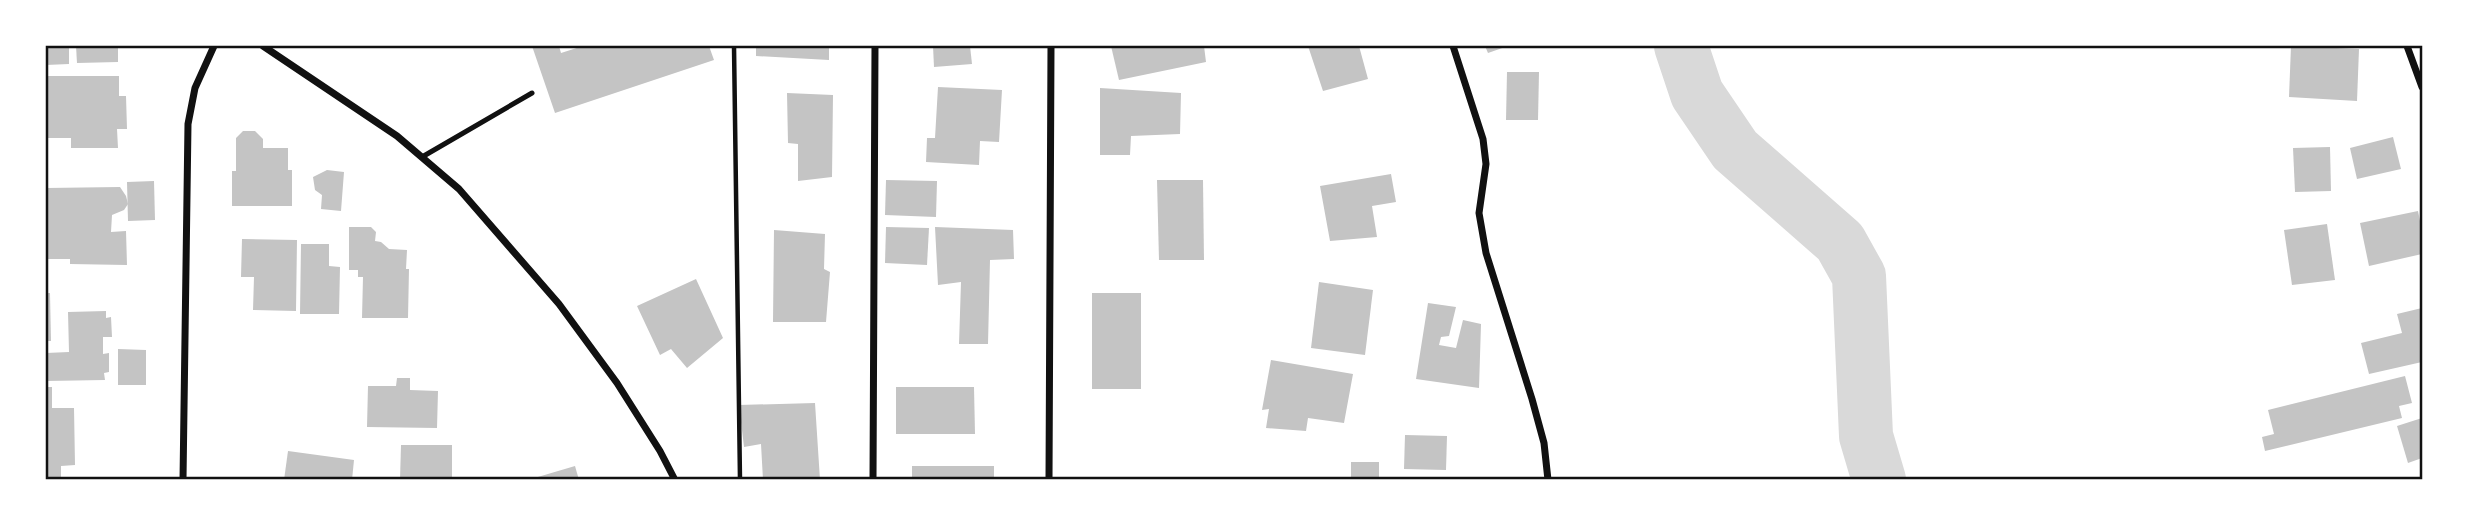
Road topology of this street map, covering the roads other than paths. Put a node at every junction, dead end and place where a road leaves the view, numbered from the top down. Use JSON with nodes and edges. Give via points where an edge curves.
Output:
{"nodes":[{"id":1,"x":214,"y":46,"type":"edge"},
{"id":2,"x":263,"y":46,"type":"edge"},
{"id":3,"x":875,"y":46,"type":"edge"},
{"id":4,"x":1051,"y":46,"type":"edge"},
{"id":5,"x":1453,"y":46,"type":"edge"},
{"id":6,"x":2407,"y":46,"type":"edge"},
{"id":7,"x":2423,"y":87,"type":"edge"},
{"id":8,"x":531,"y":93,"type":"dead end"},
{"id":9,"x":422,"y":157,"type":"junction"},
{"id":10,"x":183,"y":480,"type":"edge"},
{"id":11,"x":675,"y":480,"type":"edge"},
{"id":12,"x":873,"y":480,"type":"edge"},
{"id":13,"x":1049,"y":480,"type":"edge"},
{"id":14,"x":1548,"y":480,"type":"edge"}],
"edges":[{"from":1,"to":10,"type":"street","via":[[195,88],[188,124]]},
{"from":2,"to":9,"type":"street"},
{"from":3,"to":12,"type":"street"},
{"from":4,"to":13,"type":"street"},
{"from":5,"to":14,"type":"street","via":[[1485,151],[1479,213],[1483,241],[1544,443]]},
{"from":6,"to":7,"type":"street"},
{"from":8,"to":9,"type":"lane"},
{"from":9,"to":11,"type":"street","via":[[459,189],[559,304],[617,383]]}]}
